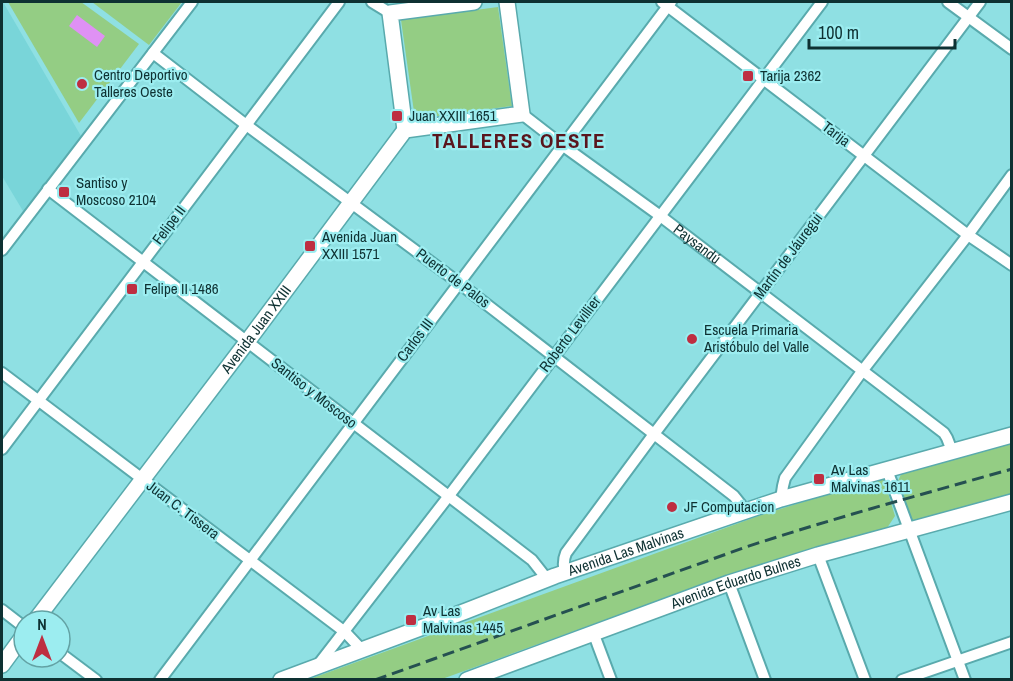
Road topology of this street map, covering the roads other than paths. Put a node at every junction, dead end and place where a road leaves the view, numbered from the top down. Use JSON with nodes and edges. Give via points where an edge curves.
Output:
{"nodes":[{"id":1,"x":192,"y":2,"type":"edge"},
{"id":2,"x":339,"y":2,"type":"edge"},
{"id":3,"x":372,"y":2,"type":"edge"},
{"id":4,"x":474,"y":2,"type":"edge"},
{"id":5,"x":507,"y":2,"type":"edge"},
{"id":6,"x":822,"y":2,"type":"edge"},
{"id":7,"x":948,"y":2,"type":"edge"},
{"id":8,"x":980,"y":2,"type":"edge"},
{"id":9,"x":667,"y":3,"type":"edge"},
{"id":10,"x":390,"y":13,"type":"junction"},
{"id":11,"x":968,"y":17,"type":"junction"},
{"id":12,"x":1011,"y":49,"type":"edge"},
{"id":13,"x":153,"y":54,"type":"junction"},
{"id":14,"x":763,"y":78,"type":"junction"},
{"id":15,"x":522,"y":114,"type":"junction"},
{"id":16,"x":245,"y":124,"type":"junction"},
{"id":17,"x":405,"y":130,"type":"junction"},
{"id":18,"x":562,"y":145,"type":"junction"},
{"id":19,"x":865,"y":155,"type":"junction"},
{"id":20,"x":1011,"y":175,"type":"edge"},
{"id":21,"x":48,"y":189,"type":"junction"},
{"id":22,"x":351,"y":202,"type":"junction"},
{"id":23,"x":659,"y":215,"type":"junction"},
{"id":24,"x":968,"y":235,"type":"junction"},
{"id":25,"x":2,"y":250,"type":"edge"},
{"id":26,"x":143,"y":260,"type":"junction"},
{"id":27,"x":1011,"y":265,"type":"edge"},
{"id":28,"x":459,"y":283,"type":"junction"},
{"id":29,"x":760,"y":293,"type":"junction"},
{"id":30,"x":247,"y":342,"type":"junction"},
{"id":31,"x":553,"y":356,"type":"junction"},
{"id":32,"x":863,"y":370,"type":"junction"},
{"id":33,"x":2,"y":373,"type":"edge"},
{"id":34,"x":38,"y":400,"type":"junction"},
{"id":35,"x":352,"y":423,"type":"junction"},
{"id":36,"x":654,"y":434,"type":"junction"},
{"id":37,"x":1011,"y":435,"type":"edge"},
{"id":38,"x":2,"y":449,"type":"edge"},
{"id":39,"x":952,"y":451,"type":"junction"},
{"id":40,"x":887,"y":470,"type":"junction"},
{"id":41,"x":142,"y":480,"type":"junction"},
{"id":42,"x":448,"y":497,"type":"junction"},
{"id":43,"x":781,"y":499,"type":"junction"},
{"id":44,"x":1011,"y":502,"type":"edge"},
{"id":45,"x":746,"y":511,"type":"junction"},
{"id":46,"x":909,"y":530,"type":"junction"},
{"id":47,"x":818,"y":555,"type":"junction"},
{"id":48,"x":249,"y":560,"type":"junction"},
{"id":49,"x":565,"y":573,"type":"junction"},
{"id":50,"x":547,"y":579,"type":"junction"},
{"id":51,"x":729,"y":584,"type":"junction"},
{"id":52,"x":44,"y":609,"type":"edge"},
{"id":53,"x":345,"y":632,"type":"junction"},
{"id":54,"x":593,"y":632,"type":"junction"},
{"id":55,"x":1011,"y":642,"type":"edge"},
{"id":56,"x":362,"y":650,"type":"junction"},
{"id":57,"x":12,"y":652,"type":"edge"},
{"id":58,"x":958,"y":660,"type":"junction"},
{"id":59,"x":72,"y":662,"type":"edge"},
{"id":60,"x":2,"y":666,"type":"edge"},
{"id":61,"x":318,"y":666,"type":"junction"},
{"id":62,"x":96,"y":680,"type":"edge"},
{"id":63,"x":160,"y":680,"type":"edge"},
{"id":64,"x":281,"y":680,"type":"edge"},
{"id":65,"x":467,"y":680,"type":"edge"},
{"id":66,"x":610,"y":680,"type":"edge"},
{"id":67,"x":765,"y":680,"type":"edge"},
{"id":68,"x":865,"y":680,"type":"edge"},
{"id":69,"x":902,"y":680,"type":"edge"},
{"id":70,"x":965,"y":680,"type":"edge"}],
"edges":[{"from":1,"to":13,"type":"street"},
{"from":2,"to":16,"type":"street","name":"Felipe II"},
{"from":3,"to":10,"type":"street"},
{"from":4,"to":10,"type":"main road"},
{"from":5,"to":15,"type":"main road"},
{"from":6,"to":14,"type":"street","name":"Roberto Levillier"},
{"from":7,"to":11,"type":"street"},
{"from":8,"to":11,"type":"street","name":"Martín de Jáuregui"},
{"from":9,"to":14,"type":"street","name":"Tarija"},
{"from":9,"to":18,"type":"street","name":"Carlos III"},
{"from":10,"to":17,"type":"main road"},
{"from":11,"to":12,"type":"street"},
{"from":11,"to":19,"type":"street","name":"Martín de Jáuregui"},
{"from":13,"to":16,"type":"street","name":"Puerto de Palos"},
{"from":13,"to":21,"type":"street"},
{"from":14,"to":19,"type":"street","name":"Tarija"},
{"from":14,"to":23,"type":"street","name":"Roberto Levillier"},
{"from":15,"to":17,"type":"main road"},
{"from":15,"to":18,"type":"street","name":"Paysandú"},
{"from":16,"to":22,"type":"street","name":"Puerto de Palos"},
{"from":16,"to":26,"type":"street","name":"Felipe II"},
{"from":17,"to":22,"type":"main road","name":"Avenida Juan XXIII"},
{"from":18,"to":23,"type":"street","name":"Paysandú"},
{"from":18,"to":28,"type":"street","name":"Carlos III"},
{"from":19,"to":24,"type":"street","name":"Tarija"},
{"from":19,"to":29,"type":"street","name":"Martín de Jáuregui"},
{"from":20,"to":24,"type":"street"},
{"from":21,"to":25,"type":"street"},
{"from":21,"to":26,"type":"street","name":"Santiso y Moscoso"},
{"from":22,"to":28,"type":"street","name":"Puerto de Palos"},
{"from":22,"to":30,"type":"main road","name":"Avenida Juan XXIII"},
{"from":23,"to":29,"type":"street","name":"Paysandú"},
{"from":23,"to":31,"type":"street","name":"Roberto Levillier"},
{"from":24,"to":27,"type":"street","name":"Tarija"},
{"from":24,"to":32,"type":"street"},
{"from":26,"to":30,"type":"street","name":"Santiso y Moscoso"},
{"from":26,"to":34,"type":"street","name":"Felipe II"},
{"from":28,"to":31,"type":"street","name":"Puerto de Palos"},
{"from":28,"to":35,"type":"street","name":"Carlos III"},
{"from":29,"to":32,"type":"street","name":"Paysandú"},
{"from":29,"to":36,"type":"street","name":"Martín de Jáuregui"},
{"from":30,"to":35,"type":"street","name":"Santiso y Moscoso"},
{"from":30,"to":41,"type":"main road","name":"Avenida Juan XXIII"},
{"from":31,"to":36,"type":"street","name":"Puerto de Palos"},
{"from":31,"to":42,"type":"street","name":"Roberto Levillier"},
{"from":32,"to":39,"type":"street","name":"Paysandú","via":[[944,433]]},
{"from":32,"to":43,"type":"street","via":[[785,478]]},
{"from":33,"to":34,"type":"street","name":"Juan C. Tissera"},
{"from":34,"to":38,"type":"street","name":"Felipe II"},
{"from":34,"to":41,"type":"street","name":"Juan C. Tissera"},
{"from":35,"to":42,"type":"street","name":"Santiso y Moscoso"},
{"from":35,"to":48,"type":"street","name":"Carlos III"},
{"from":36,"to":45,"type":"street","name":"Puerto de Palos","via":[[734,496]]},
{"from":36,"to":49,"type":"street","name":"Martín de Jáuregui","via":[[566,553]]},
{"from":37,"to":39,"type":"main road","name":"Avenida Las Malvinas"},
{"from":39,"to":40,"type":"main road","name":"Avenida Las Malvinas"},
{"from":40,"to":43,"type":"main road","name":"Avenida Las Malvinas"},
{"from":40,"to":46,"type":"street"},
{"from":41,"to":48,"type":"street","name":"Juan C. Tissera"},
{"from":41,"to":52,"type":"main road","name":"Avenida Juan XXIII"},
{"from":42,"to":50,"type":"street","name":"Santiso y Moscoso","via":[[532,560]]},
{"from":42,"to":53,"type":"street","name":"Roberto Levillier"},
{"from":43,"to":45,"type":"main road","name":"Avenida Las Malvinas"},
{"from":44,"to":46,"type":"main road","name":"Avenida Eduardo Bulnes"},
{"from":45,"to":49,"type":"main road","name":"Avenida Las Malvinas"},
{"from":46,"to":47,"type":"main road","name":"Avenida Eduardo Bulnes"},
{"from":46,"to":58,"type":"street"},
{"from":47,"to":51,"type":"main road","name":"Avenida Eduardo Bulnes"},
{"from":47,"to":68,"type":"street"},
{"from":48,"to":53,"type":"street","name":"Juan C. Tissera"},
{"from":48,"to":63,"type":"street","name":"Carlos III"},
{"from":49,"to":50,"type":"main road","name":"Avenida Las Malvinas"},
{"from":50,"to":56,"type":"main road","name":"Avenida Las Malvinas"},
{"from":51,"to":54,"type":"main road","name":"Avenida Eduardo Bulnes"},
{"from":51,"to":67,"type":"street"},
{"from":53,"to":56,"type":"street","name":"Juan C. Tissera"},
{"from":53,"to":61,"type":"street","name":"Roberto Levillier"},
{"from":54,"to":65,"type":"main road","name":"Avenida Eduardo Bulnes"},
{"from":54,"to":66,"type":"street"},
{"from":55,"to":58,"type":"street"},
{"from":56,"to":61,"type":"main road","name":"Avenida Las Malvinas"},
{"from":57,"to":60,"type":"main road"},
{"from":58,"to":69,"type":"street"},
{"from":58,"to":70,"type":"street"},
{"from":59,"to":62,"type":"street"},
{"from":61,"to":64,"type":"main road","name":"Avenida Las Malvinas"}]}
